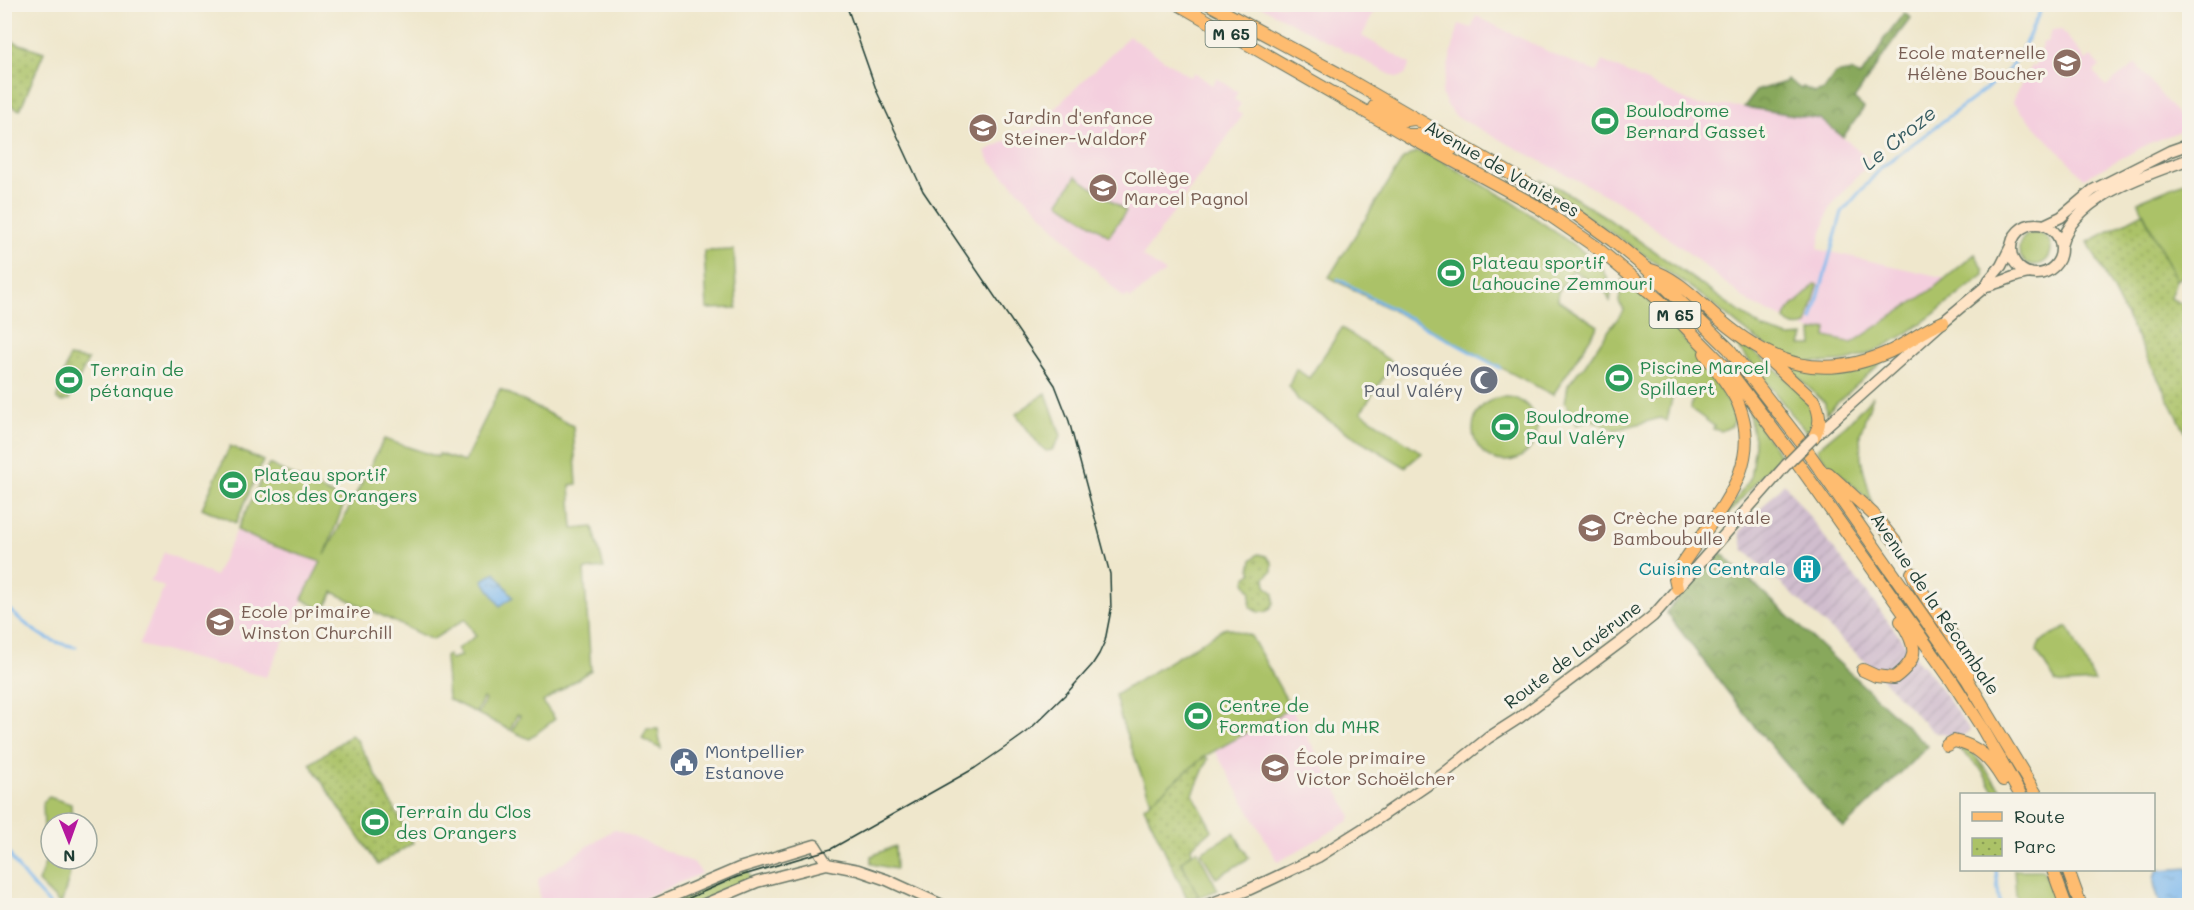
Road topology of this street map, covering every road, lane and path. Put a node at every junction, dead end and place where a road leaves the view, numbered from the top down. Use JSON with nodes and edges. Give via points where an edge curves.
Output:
{"nodes":[{"id":1,"x":1178,"y":4,"type":"edge"},
{"id":2,"x":1209,"y":4,"type":"edge"},
{"id":3,"x":1277,"y":61,"type":"junction"},
{"id":4,"x":1414,"y":118,"type":"junction"},
{"id":5,"x":1406,"y":135,"type":"junction"},
{"id":6,"x":2190,"y":144,"type":"edge"},
{"id":7,"x":2190,"y":159,"type":"edge"},
{"id":8,"x":1511,"y":174,"type":"junction"},
{"id":9,"x":2044,"y":225,"type":"junction"},
{"id":10,"x":2011,"y":246,"type":"junction"},
{"id":11,"x":2061,"y":246,"type":"junction"},
{"id":12,"x":1646,"y":268,"type":"junction"},
{"id":13,"x":2030,"y":273,"type":"junction"},
{"id":14,"x":1986,"y":286,"type":"junction"},
{"id":15,"x":1683,"y":322,"type":"junction"},
{"id":16,"x":1942,"y":322,"type":"junction"},
{"id":17,"x":1754,"y":345,"type":"junction"},
{"id":18,"x":1798,"y":438,"type":"joint"},
{"id":19,"x":1812,"y":438,"type":"junction"},
{"id":20,"x":1787,"y":448,"type":"joint"},
{"id":21,"x":1815,"y":461,"type":"junction"},
{"id":22,"x":1896,"y":543,"type":"dead end"},
{"id":23,"x":1911,"y":573,"type":"dead end"},
{"id":24,"x":1880,"y":579,"type":"junction"},
{"id":25,"x":1677,"y":588,"type":"junction"},
{"id":26,"x":1863,"y":670,"type":"dead end"},
{"id":27,"x":1968,"y":679,"type":"junction"},
{"id":28,"x":1947,"y":745,"type":"dead end"},
{"id":29,"x":2011,"y":793,"type":"edge"},
{"id":30,"x":2019,"y":793,"type":"edge"},
{"id":31,"x":2035,"y":793,"type":"edge"},
{"id":32,"x":778,"y":856,"type":"junction"},
{"id":33,"x":827,"y":864,"type":"junction"},
{"id":34,"x":2053,"y":871,"type":"edge"},
{"id":35,"x":2068,"y":871,"type":"edge"},
{"id":36,"x":785,"y":875,"type":"junction"},
{"id":37,"x":650,"y":906,"type":"edge"},
{"id":38,"x":700,"y":906,"type":"edge"},
{"id":39,"x":944,"y":906,"type":"edge"},
{"id":40,"x":1204,"y":906,"type":"edge"},
{"id":41,"x":2066,"y":906,"type":"edge"},
{"id":42,"x":2080,"y":906,"type":"edge"}],
"edges":[{"from":1,"to":3,"type":"main road","name":"Avenue de Vanières","number":"M 65"},
{"from":2,"to":4,"type":"main road","name":"Avenue de Vanières","number":"M 65"},
{"from":3,"to":4,"type":"main road","number":"M 65","via":[[1323,79],[1401,121]]},
{"from":3,"to":5,"type":"main road","name":"Avenue de Vanières","number":"M 65"},
{"from":4,"to":8,"type":"main road","name":"Avenue de Vanières","number":"M 65"},
{"from":5,"to":8,"type":"main road","number":"M 65","via":[[1424,135]]},
{"from":5,"to":15,"type":"main road","name":"Avenue de Vanières","number":"M 65","via":[[1567,226],[1637,280]]},
{"from":6,"to":9,"type":"street","via":[[2093,190],[2061,217]]},
{"from":7,"to":11,"type":"street","via":[[2145,174],[2100,198],[2069,226]]},
{"from":8,"to":12,"type":"main road","name":"Avenue de Vanières","number":"M 65","via":[[1574,213]]},
{"from":9,"to":10,"type":"street","via":[[2020,229]]},
{"from":9,"to":11,"type":"street","via":[[2056,233]]},
{"from":10,"to":13,"type":"street","via":[[2013,260]]},
{"from":10,"to":14,"type":"street","name":"Route de Lavérune"},
{"from":11,"to":13,"type":"street","via":[[2054,266],[2042,273]]},
{"from":12,"to":17,"type":"main road","number":"M 65","via":[[1665,274]]},
{"from":12,"to":18,"type":"main road","name":"Avenue de Vanières","number":"M 65","via":[[1729,349]]},
{"from":13,"to":14,"type":"street","name":"Route de Lavérune"},
{"from":14,"to":16,"type":"street","name":"Route de Lavérune"},
{"from":15,"to":20,"type":"main road","name":"Avenue de Vanières","number":"M 65","via":[[1731,372]]},
{"from":15,"to":25,"type":"main road","via":[[1738,402],[1747,444],[1742,472],[1677,573]]},
{"from":16,"to":17,"type":"main road","number":"M 65","via":[[1889,351],[1843,367],[1804,367]]},
{"from":16,"to":19,"type":"street","name":"Route de Lavérune"},
{"from":17,"to":19,"type":"main road","number":"M 65","via":[[1815,402],[1820,424]]},
{"from":18,"to":21,"type":"main road","name":"Avenue de la Récambale","number":"M 65"},
{"from":19,"to":25,"type":"street","name":"Route de Lavérune","bridge":true},
{"from":20,"to":24,"type":"main road","name":"Avenue de la Récambale","number":"M 65"},
{"from":21,"to":22,"type":"main road","via":[[1873,514]]},
{"from":21,"to":27,"type":"main road","name":"Avenue de la Récambale","number":"M 65"},
{"from":23,"to":27,"type":"main road","via":[[1956,642],[1968,666]]},
{"from":24,"to":26,"type":"main road","via":[[1891,606],[1911,636],[1913,655],[1905,670],[1894,678]]},
{"from":24,"to":30,"type":"main road","name":"Avenue de la Récambale","number":"M 65","via":[[1952,681]]},
{"from":25,"to":40,"type":"street","name":"Route de Lavérune","via":[[1647,623],[1364,828],[1318,857]]},
{"from":27,"to":31,"type":"main road","name":"Avenue de la Récambale","number":"M 65"},
{"from":28,"to":29,"type":"main road","via":[[1954,741],[1965,744],[1987,756]]},
{"from":32,"to":33,"type":"street","via":[[815,845]]},
{"from":32,"to":36,"type":"street"},
{"from":32,"to":37,"type":"street","via":[[739,868]]},
{"from":33,"to":36,"type":"street"},
{"from":33,"to":39,"type":"street","via":[[887,880]]},
{"from":34,"to":41,"type":"main road"},
{"from":35,"to":42,"type":"main road"},
{"from":36,"to":38,"type":"street"}]}
